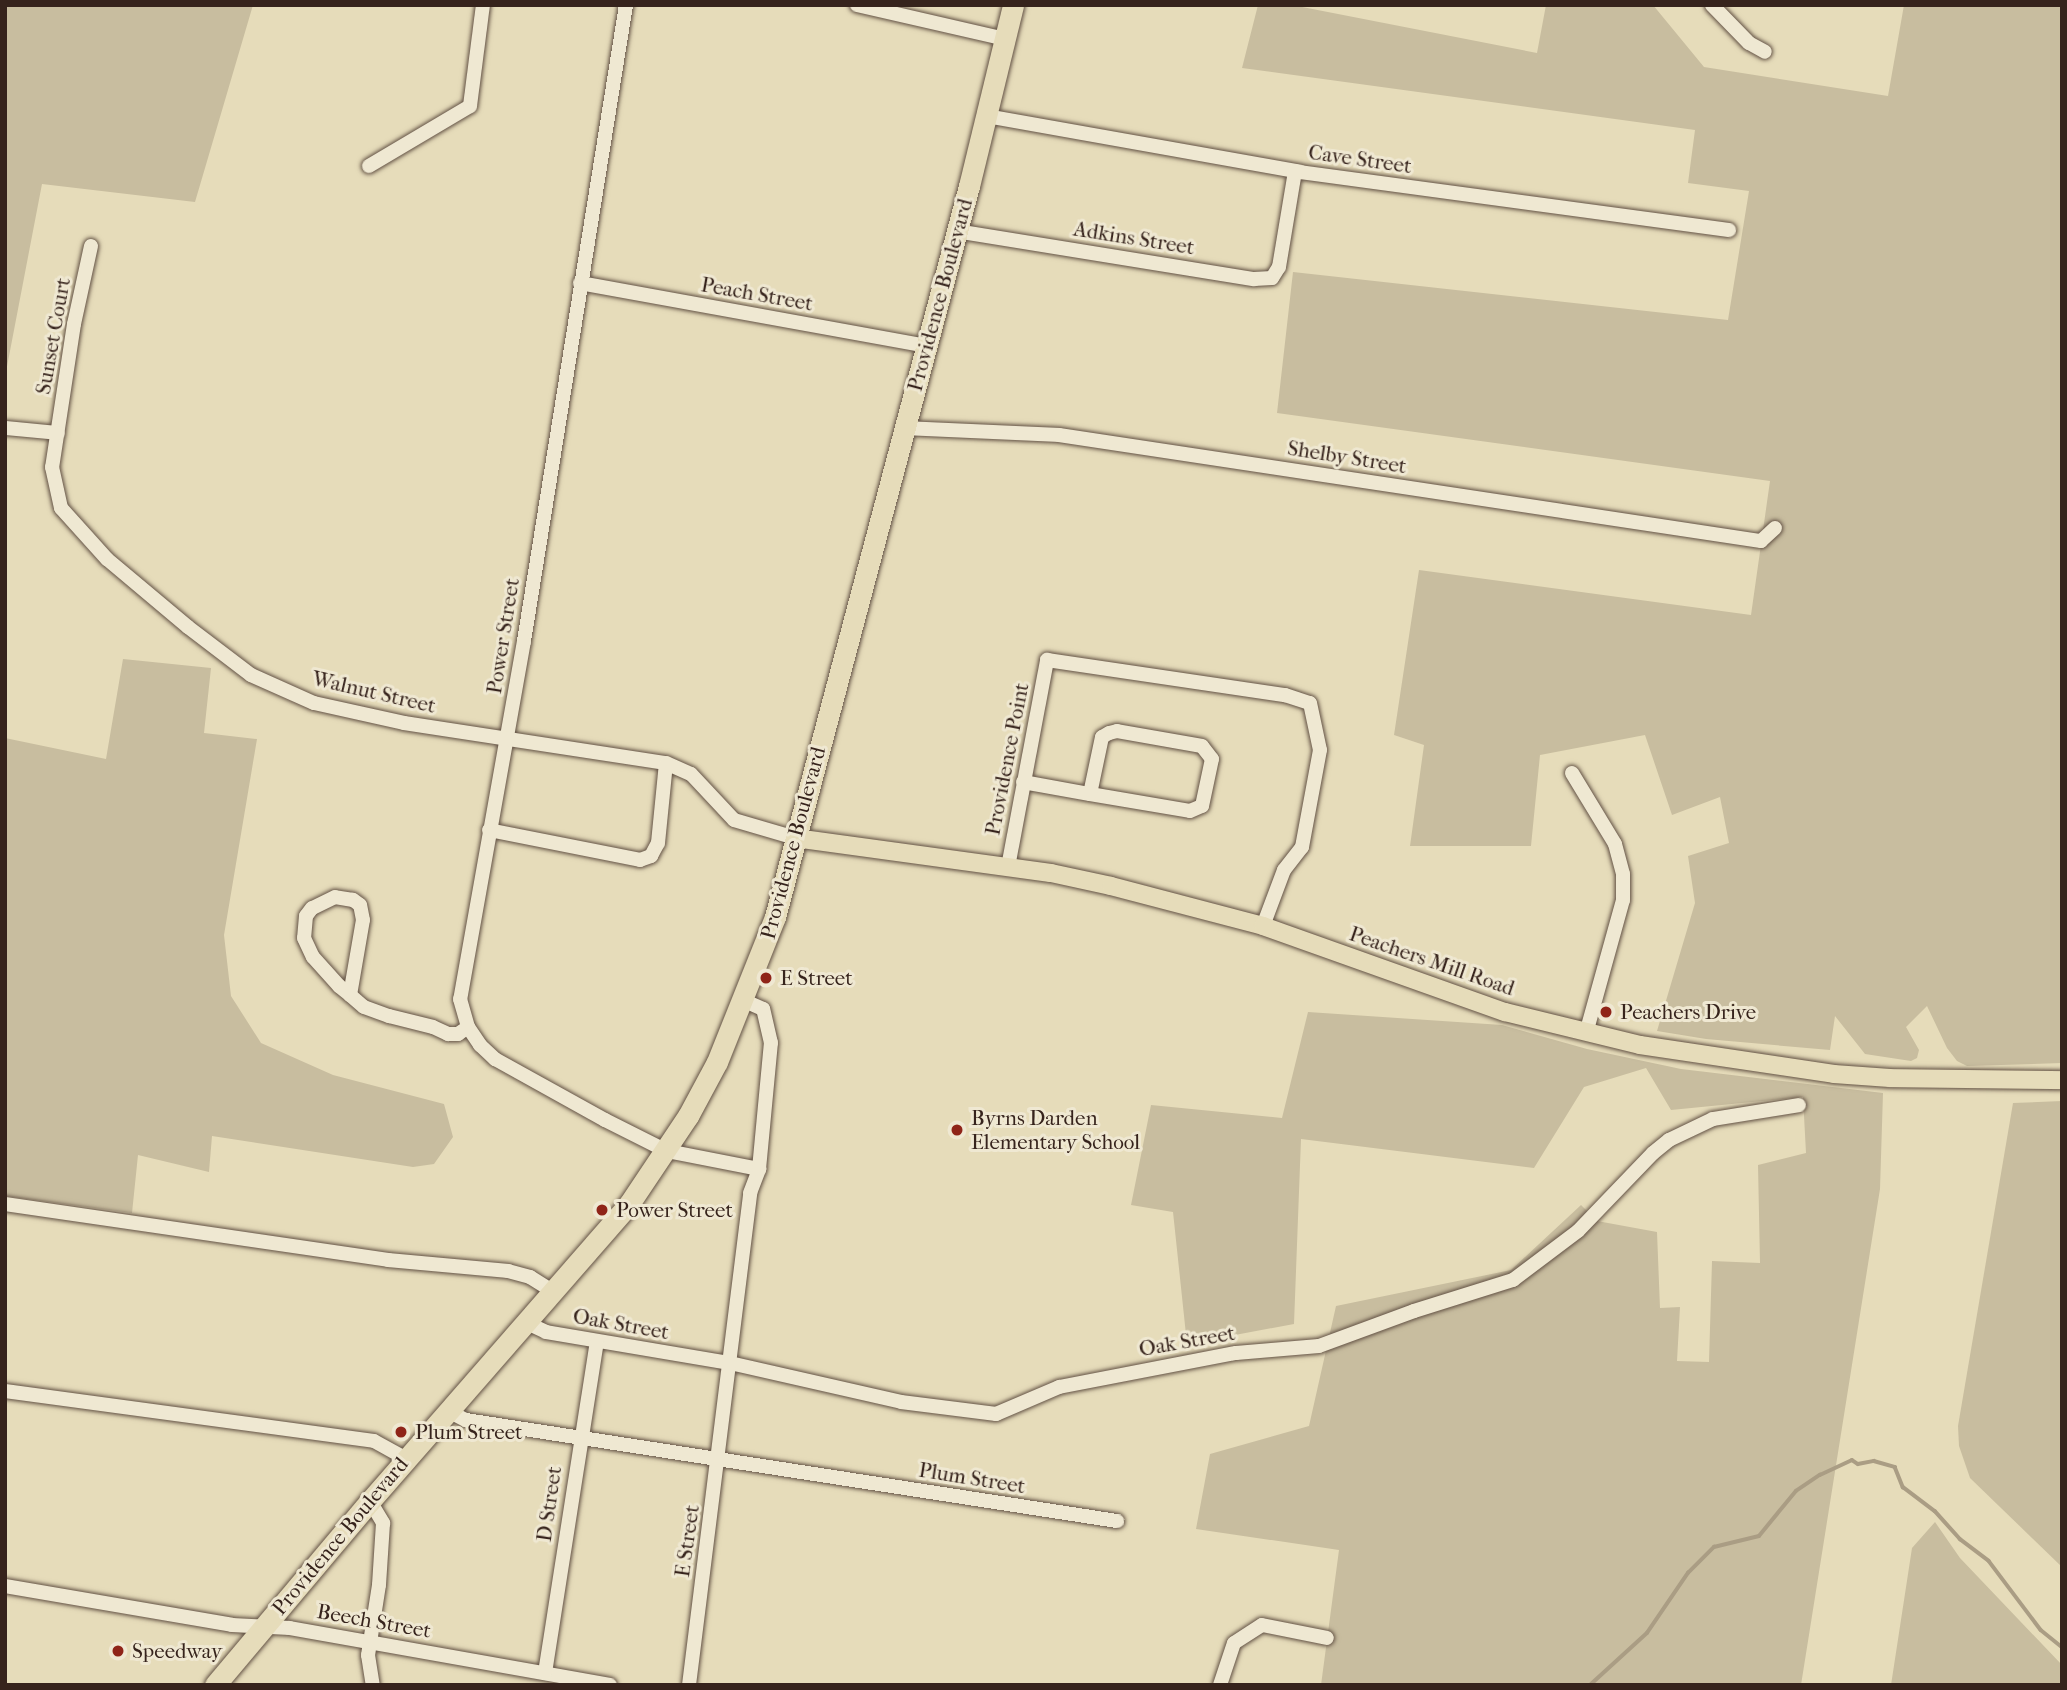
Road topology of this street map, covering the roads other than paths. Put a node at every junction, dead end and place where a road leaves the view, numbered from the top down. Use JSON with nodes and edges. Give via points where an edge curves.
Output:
{"nodes":[{"id":1,"x":483,"y":5,"type":"edge"},
{"id":2,"x":626,"y":5,"type":"edge"},
{"id":3,"x":857,"y":5,"type":"edge"},
{"id":4,"x":1013,"y":5,"type":"edge"},
{"id":5,"x":1712,"y":5,"type":"edge"},
{"id":6,"x":1006,"y":39,"type":"junction"},
{"id":7,"x":1765,"y":52,"type":"dead end"},
{"id":8,"x":987,"y":116,"type":"junction"},
{"id":9,"x":369,"y":166,"type":"dead end"},
{"id":10,"x":1295,"y":171,"type":"junction"},
{"id":11,"x":1729,"y":230,"type":"dead end"},
{"id":12,"x":956,"y":231,"type":"junction"},
{"id":13,"x":91,"y":246,"type":"dead end"},
{"id":14,"x":580,"y":283,"type":"junction"},
{"id":15,"x":926,"y":346,"type":"junction"},
{"id":16,"x":5,"y":428,"type":"edge"},
{"id":17,"x":905,"y":428,"type":"junction"},
{"id":18,"x":58,"y":433,"type":"junction"},
{"id":19,"x":1775,"y":528,"type":"dead end"},
{"id":20,"x":507,"y":738,"type":"junction"},
{"id":21,"x":666,"y":763,"type":"junction"},
{"id":22,"x":1572,"y":773,"type":"dead end"},
{"id":23,"x":1024,"y":782,"type":"junction"},
{"id":24,"x":1090,"y":794,"type":"junction"},
{"id":25,"x":489,"y":830,"type":"junction"},
{"id":26,"x":795,"y":838,"type":"junction"},
{"id":27,"x":1008,"y":867,"type":"junction"},
{"id":28,"x":1263,"y":926,"type":"junction"},
{"id":29,"x":350,"y":995,"type":"junction"},
{"id":30,"x":743,"y":1000,"type":"junction"},
{"id":31,"x":468,"y":1027,"type":"junction"},
{"id":32,"x":1586,"y":1033,"type":"junction"},
{"id":33,"x":2062,"y":1080,"type":"edge"},
{"id":34,"x":1799,"y":1105,"type":"dead end"},
{"id":35,"x":667,"y":1151,"type":"junction"},
{"id":36,"x":759,"y":1169,"type":"junction"},
{"id":37,"x":5,"y":1204,"type":"edge"},
{"id":38,"x":554,"y":1292,"type":"junction"},
{"id":39,"x":527,"y":1323,"type":"junction"},
{"id":40,"x":597,"y":1342,"type":"junction"},
{"id":41,"x":730,"y":1363,"type":"junction"},
{"id":42,"x":5,"y":1391,"type":"edge"},
{"id":43,"x":450,"y":1412,"type":"junction"},
{"id":44,"x":580,"y":1438,"type":"junction"},
{"id":45,"x":406,"y":1459,"type":"junction"},
{"id":46,"x":719,"y":1461,"type":"junction"},
{"id":47,"x":370,"y":1500,"type":"junction"},
{"id":48,"x":1117,"y":1521,"type":"dead end"},
{"id":49,"x":5,"y":1586,"type":"edge"},
{"id":50,"x":265,"y":1625,"type":"junction"},
{"id":51,"x":1327,"y":1637,"type":"dead end"},
{"id":52,"x":372,"y":1641,"type":"junction"},
{"id":53,"x":545,"y":1673,"type":"junction"},
{"id":54,"x":215,"y":1685,"type":"edge"},
{"id":55,"x":373,"y":1685,"type":"edge"},
{"id":56,"x":610,"y":1685,"type":"edge"},
{"id":57,"x":689,"y":1685,"type":"edge"},
{"id":58,"x":1220,"y":1685,"type":"edge"}],
"edges":[{"from":1,"to":9,"type":"street","via":[[470,106]]},
{"from":2,"to":14,"type":"street","name":"Power Street"},
{"from":3,"to":6,"type":"street"},
{"from":4,"to":6,"type":"highway","name":"Providence Boulevard"},
{"from":5,"to":7,"type":"street","via":[[1749,43]]},
{"from":6,"to":8,"type":"highway","name":"Providence Boulevard"},
{"from":8,"to":10,"type":"street","name":"Cave Street"},
{"from":8,"to":12,"type":"highway","name":"Providence Boulevard"},
{"from":10,"to":11,"type":"street","name":"Cave Street"},
{"from":10,"to":12,"type":"street","name":"Adkins Street","via":[[1277,274],[1263,280]]},
{"from":12,"to":15,"type":"highway","name":"Providence Boulevard"},
{"from":13,"to":18,"type":"street","name":"Sunset Court"},
{"from":14,"to":15,"type":"street","name":"Peach Street"},
{"from":14,"to":20,"type":"street","name":"Power Street"},
{"from":15,"to":17,"type":"highway","name":"Providence Boulevard"},
{"from":16,"to":18,"type":"street"},
{"from":17,"to":19,"type":"street","name":"Shelby Street","via":[[1059,435],[1761,541]]},
{"from":17,"to":26,"type":"highway","name":"Providence Boulevard"},
{"from":18,"to":20,"type":"street","name":"Walnut Street","via":[[52,467],[61,508],[107,559],[251,675],[314,703],[404,723]]},
{"from":20,"to":21,"type":"street","name":"Walnut Street"},
{"from":20,"to":25,"type":"street","name":"Power Street"},
{"from":21,"to":25,"type":"street","via":[[658,843],[651,856],[640,860]]},
{"from":21,"to":26,"type":"street","name":"Walnut Street","via":[[691,774],[734,820]]},
{"from":22,"to":32,"type":"street","via":[[1615,844],[1623,874],[1623,900]]},
{"from":23,"to":24,"type":"street"},
{"from":23,"to":27,"type":"street","name":"Providence Point"},
{"from":23,"to":28,"type":"street","name":"Providence Point","via":[[1047,660],[1239,686],[1310,703],[1320,750],[1302,847],[1284,870]]},
{"from":24,"to":24,"type":"street","via":[[1190,811],[1202,806],[1212,760],[1202,746],[1109,733],[1102,737]]},
{"from":25,"to":31,"type":"street","name":"Power Street","via":[[460,999]]},
{"from":26,"to":27,"type":"main road","name":"Peachers Mill Road"},
{"from":26,"to":30,"type":"highway","name":"Providence Boulevard","via":[[775,916]]},
{"from":27,"to":28,"type":"main road","name":"Peachers Mill Road","via":[[1111,886]]},
{"from":28,"to":32,"type":"main road","name":"Peachers Mill Road","via":[[1505,1012]]},
{"from":29,"to":29,"type":"street","via":[[363,920],[360,905],[335,897],[312,908],[306,916],[304,938],[313,957]]},
{"from":29,"to":31,"type":"street","via":[[364,1007],[447,1034]]},
{"from":30,"to":35,"type":"highway","name":"Providence Boulevard","via":[[717,1062]]},
{"from":30,"to":36,"type":"street","name":"E Street","via":[[763,1009],[771,1043]]},
{"from":31,"to":35,"type":"street","name":"Power Street","via":[[495,1059]]},
{"from":32,"to":33,"type":"main road","name":"Peachers Mill Road","via":[[1696,1055],[1834,1074]]},
{"from":34,"to":41,"type":"street","name":"Oak Street","via":[[1713,1119],[1669,1140],[1578,1231],[1513,1280],[1319,1346],[1236,1353],[1059,1387],[996,1414],[901,1402]]},
{"from":35,"to":36,"type":"street","name":"Power Street"},
{"from":35,"to":38,"type":"highway","name":"Providence Boulevard"},
{"from":36,"to":41,"type":"street","name":"E Street","via":[[750,1193]]},
{"from":37,"to":38,"type":"street","name":"Oak Street","via":[[388,1259],[508,1271],[530,1277]]},
{"from":38,"to":39,"type":"highway","name":"Providence Boulevard"},
{"from":39,"to":40,"type":"street","name":"Oak Street","via":[[546,1332]]},
{"from":39,"to":43,"type":"highway","name":"Providence Boulevard"},
{"from":40,"to":41,"type":"street","name":"Oak Street"},
{"from":40,"to":44,"type":"street","name":"D Street"},
{"from":41,"to":46,"type":"street","name":"E Street"},
{"from":42,"to":45,"type":"street","via":[[374,1441]]},
{"from":43,"to":44,"type":"street","name":"Plum Street","via":[[466,1420]]},
{"from":43,"to":45,"type":"highway","name":"Providence Boulevard"},
{"from":44,"to":46,"type":"street","name":"Plum Street"},
{"from":44,"to":53,"type":"street","name":"D Street"},
{"from":45,"to":47,"type":"highway","name":"Providence Boulevard"},
{"from":46,"to":48,"type":"street","name":"Plum Street"},
{"from":46,"to":57,"type":"street","name":"E Street"},
{"from":47,"to":50,"type":"highway","name":"Providence Boulevard"},
{"from":47,"to":52,"type":"street","via":[[383,1522]]},
{"from":49,"to":50,"type":"street","name":"Beech Street","via":[[232,1625]]},
{"from":50,"to":52,"type":"street","name":"Beech Street"},
{"from":50,"to":54,"type":"highway","name":"Providence Boulevard"},
{"from":51,"to":58,"type":"street","via":[[1262,1625],[1234,1643]]},
{"from":52,"to":53,"type":"street","name":"Beech Street"},
{"from":52,"to":55,"type":"street","via":[[368,1655]]},
{"from":53,"to":56,"type":"street","name":"Beech Street"}]}
